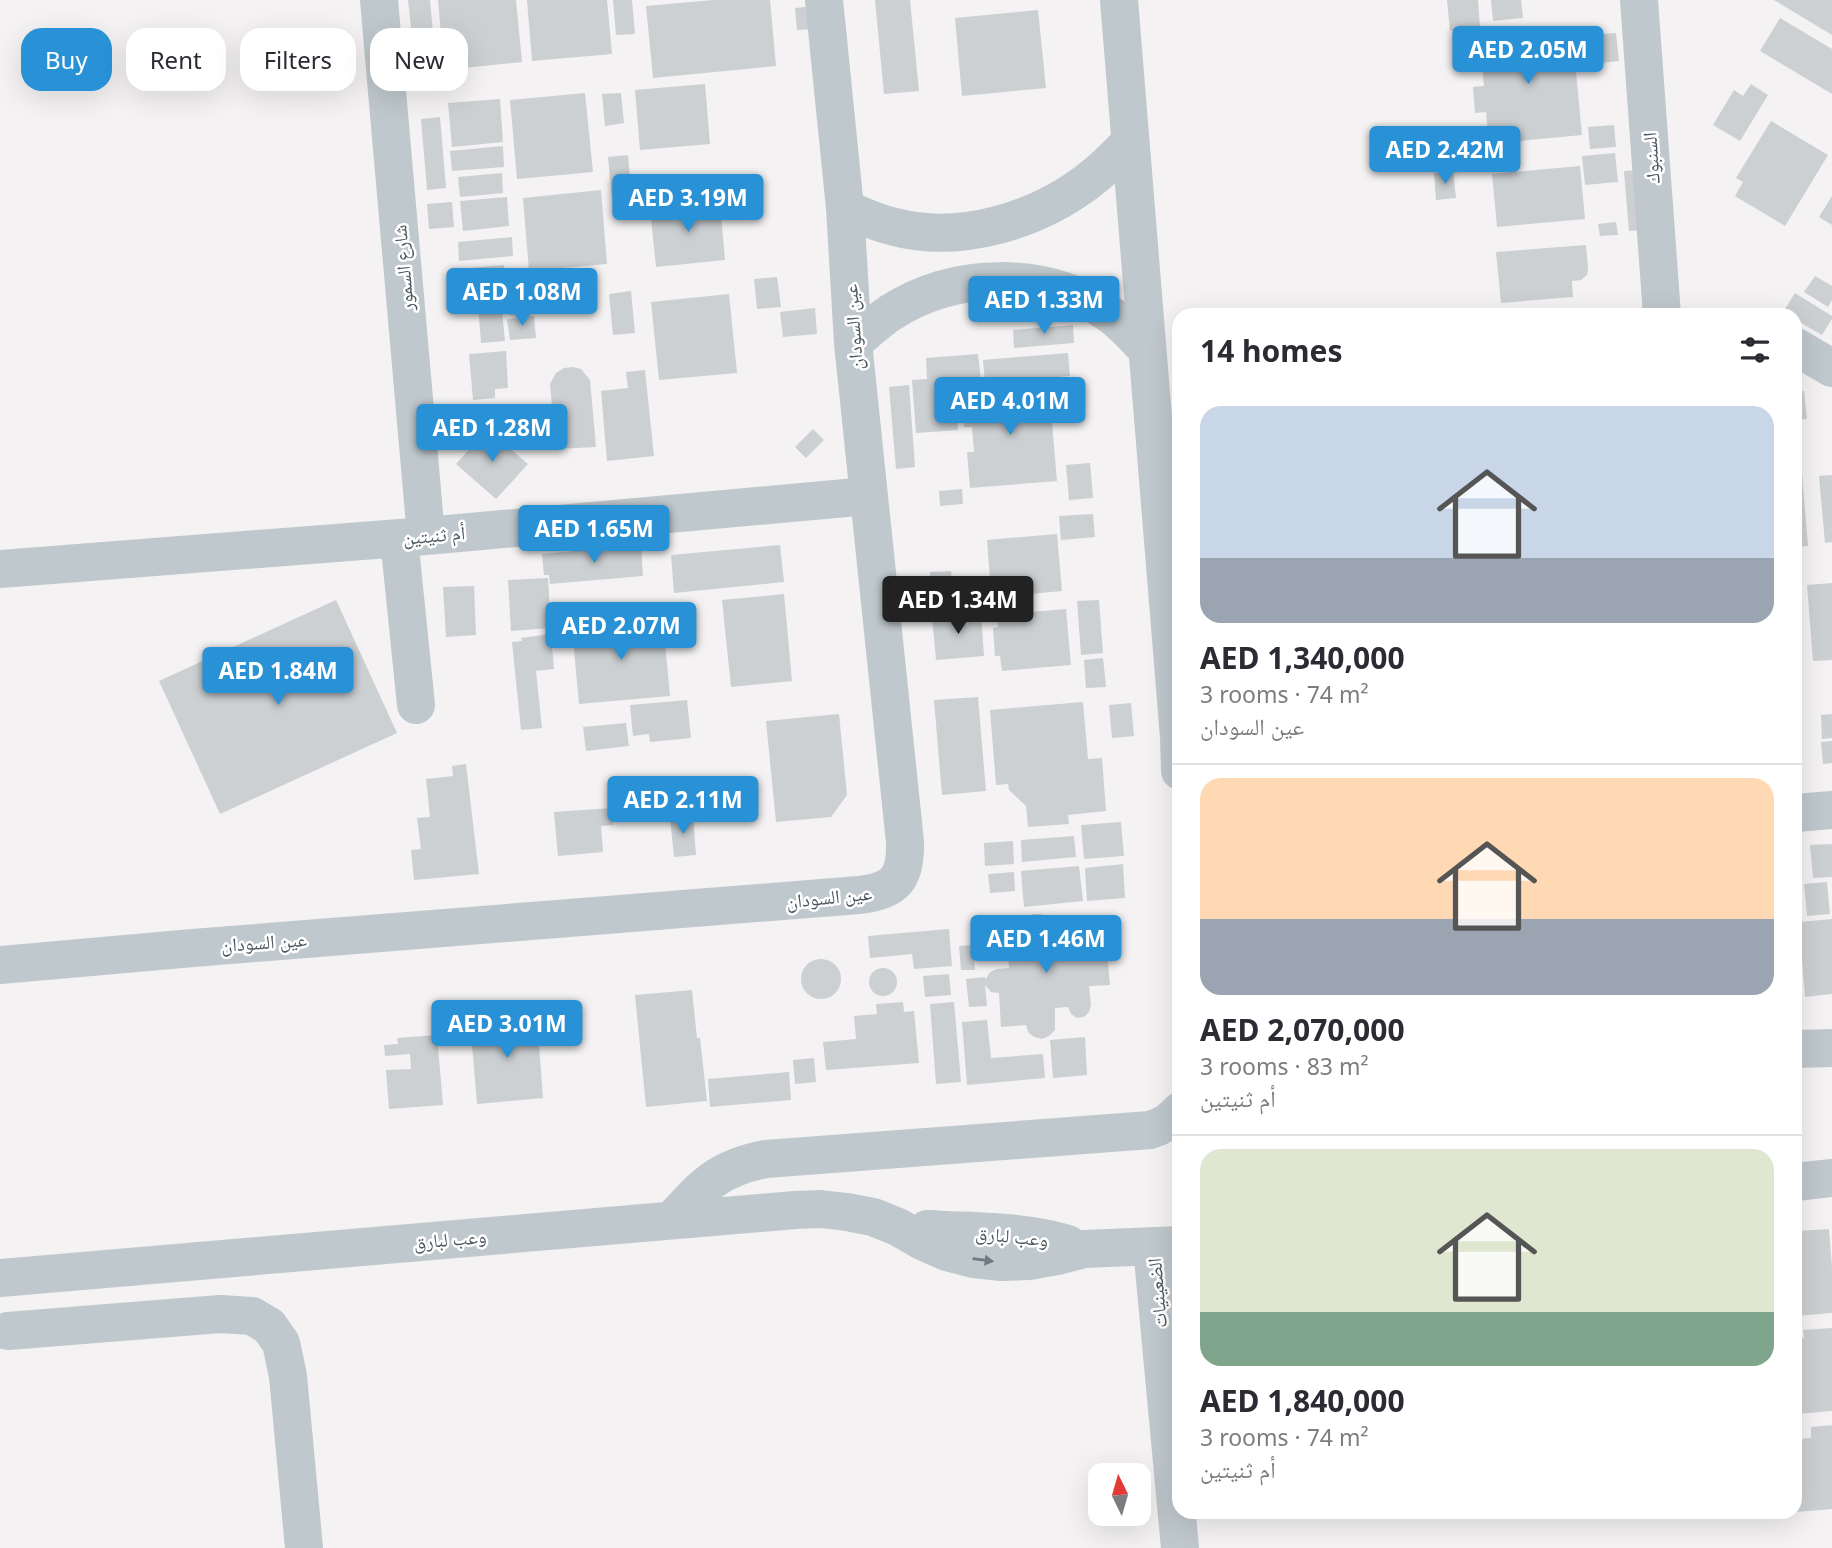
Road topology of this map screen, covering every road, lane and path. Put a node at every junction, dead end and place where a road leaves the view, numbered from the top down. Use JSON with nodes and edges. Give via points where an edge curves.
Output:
{"nodes":[{"id":1,"x":379,"y":0,"type":"edge"},
{"id":2,"x":824,"y":0,"type":"edge"},
{"id":3,"x":1119,"y":0,"type":"edge"},
{"id":4,"x":1639,"y":0,"type":"edge"},
{"id":5,"x":1130,"y":142,"type":"junction"},
{"id":6,"x":845,"y":208,"type":"junction"},
{"id":7,"x":980,"y":228,"type":"junction"},
{"id":8,"x":984,"y":282,"type":"junction"},
{"id":9,"x":1661,"y":308,"type":"edge"},
{"id":10,"x":853,"y":344,"type":"junction"},
{"id":11,"x":1147,"y":350,"type":"junction"},
{"id":12,"x":1802,"y":350,"type":"edge"},
{"id":13,"x":1832,"y":368,"type":"edge"},
{"id":14,"x":868,"y":496,"type":"junction"},
{"id":15,"x":413,"y":537,"type":"junction"},
{"id":16,"x":0,"y":569,"type":"edge"},
{"id":17,"x":1172,"y":652,"type":"edge"},
{"id":18,"x":416,"y":705,"type":"dead end"},
{"id":19,"x":1832,"y":810,"type":"edge"},
{"id":20,"x":1802,"y":812,"type":"edge"},
{"id":21,"x":0,"y":965,"type":"edge"},
{"id":22,"x":1832,"y":1048,"type":"edge"},
{"id":23,"x":1802,"y":1049,"type":"edge"},
{"id":24,"x":1172,"y":1119,"type":"edge"},
{"id":25,"x":672,"y":1220,"type":"junction"},
{"id":26,"x":1166,"y":1246,"type":"edge"},
{"id":27,"x":0,"y":1278,"type":"edge"},
{"id":28,"x":8,"y":1331,"type":"dead end"},
{"id":29,"x":1172,"y":1375,"type":"edge"},
{"id":30,"x":1179,"y":1519,"type":"edge"},
{"id":31,"x":304,"y":1548,"type":"edge"},
{"id":32,"x":1180,"y":1548,"type":"edge"}],
"edges":[{"from":1,"to":15,"type":"street","name":"شارع السمور"},
{"from":2,"to":6,"type":"street","name":"عين السودان"},
{"from":3,"to":5,"type":"street"},
{"from":4,"to":9,"type":"street","name":"السنبوك"},
{"from":5,"to":7,"type":"street","via":[[1087,182],[1062,198],[1036,212]]},
{"from":5,"to":11,"type":"street"},
{"from":6,"to":7,"type":"street","via":[[870,220],[924,232]]},
{"from":6,"to":10,"type":"street","name":"عين السودان"},
{"from":7,"to":8,"type":"street"},
{"from":8,"to":10,"type":"street","via":[[913,301],[891,312]]},
{"from":8,"to":11,"type":"street","via":[[1024,282],[1087,300],[1130,330]]},
{"from":10,"to":14,"type":"street","name":"عين السودان"},
{"from":11,"to":17,"type":"street"},
{"from":12,"to":13,"type":"street"},
{"from":14,"to":15,"type":"street","name":"أم ثنيتين"},
{"from":14,"to":21,"type":"street","name":"عين السودان","via":[[905,863],[896,881],[879,893]]},
{"from":15,"to":16,"type":"street","name":"أم ثنيتين"},
{"from":15,"to":18,"type":"street","name":"شارع السمور"},
{"from":19,"to":20,"type":"street"},
{"from":22,"to":23,"type":"street"},
{"from":24,"to":25,"type":"street","via":[[1150,1130],[765,1159],[712,1179]]},
{"from":25,"to":26,"type":"street","name":"وعب لبارق","via":[[821,1209],[873,1217],[898,1227],[1014,1234],[1084,1249]]},
{"from":25,"to":27,"type":"street","name":"وعب لبارق"},
{"from":26,"to":29,"type":"street","name":"الضعينيات"},
{"from":28,"to":31,"type":"street","via":[[220,1314],[252,1316],[269,1326],[281,1343],[288,1377]]},
{"from":30,"to":32,"type":"street","name":"الضعينيات"}]}
